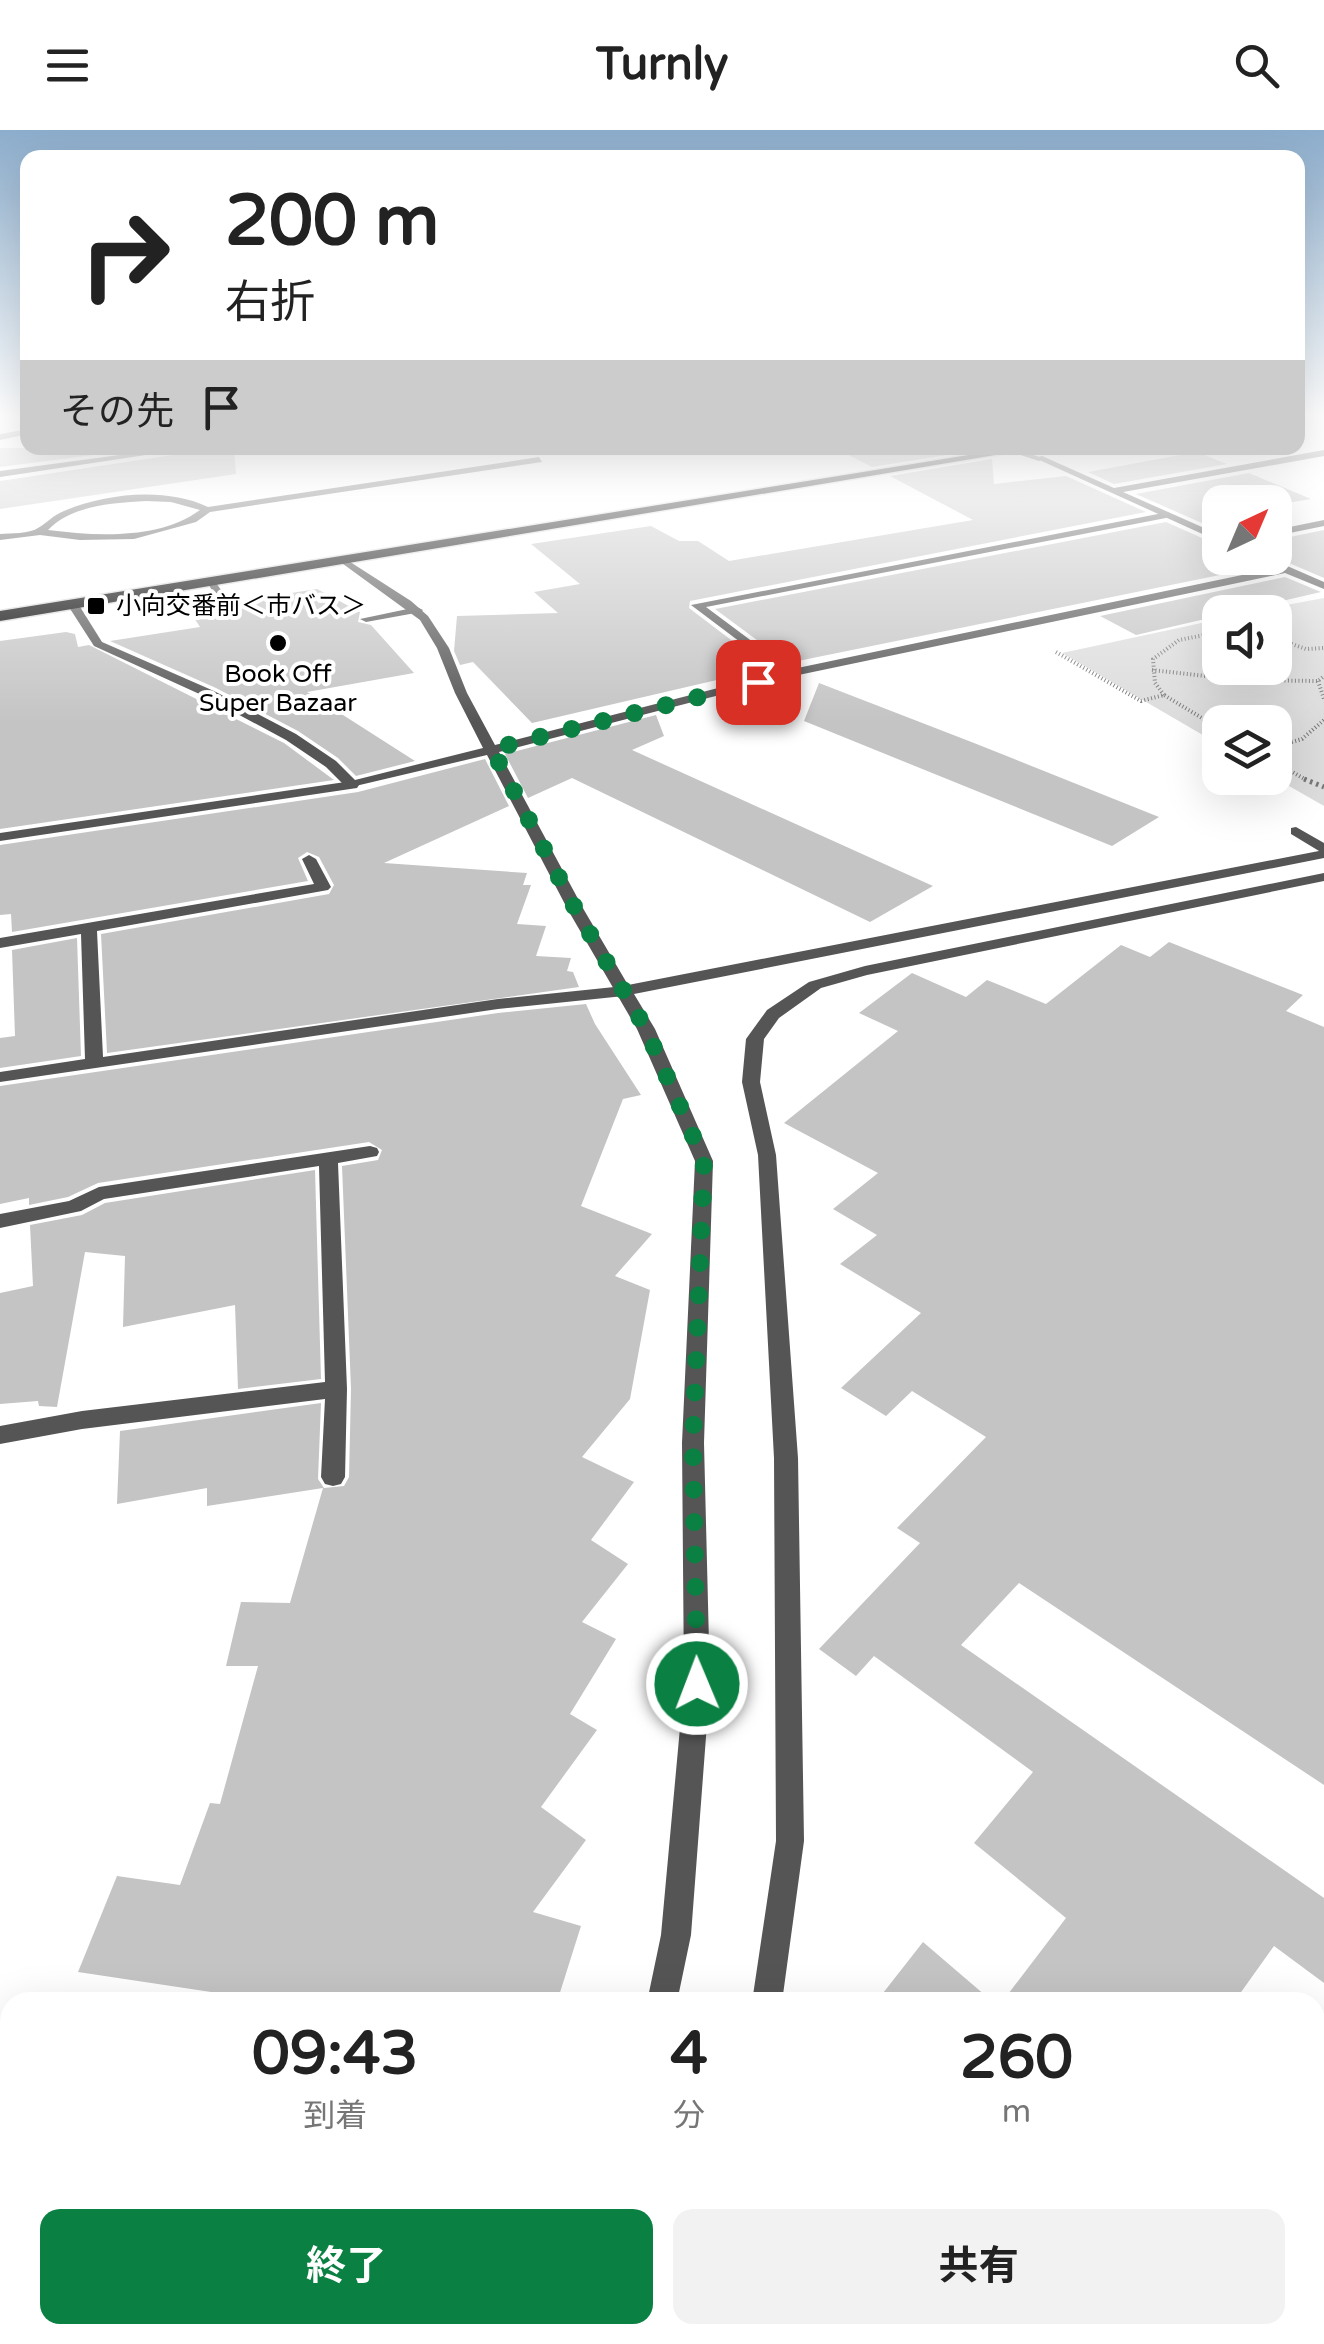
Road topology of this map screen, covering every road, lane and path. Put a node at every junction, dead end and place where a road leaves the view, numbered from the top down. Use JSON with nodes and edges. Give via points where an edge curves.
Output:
{"nodes":[{"id":1,"x":53,"y":516,"type":"edge"},
{"id":2,"x":198,"y":516,"type":"edge"},
{"id":3,"x":517,"y":516,"type":"edge"},
{"id":4,"x":617,"y":516,"type":"edge"},
{"id":5,"x":1161,"y":516,"type":"edge"},
{"id":6,"x":1171,"y":516,"type":"edge"},
{"id":7,"x":1324,"y":523,"type":"edge"},
{"id":8,"x":1292,"y":530,"type":"edge"},
{"id":9,"x":1202,"y":531,"type":"edge"},
{"id":10,"x":40,"y":532,"type":"junction"},
{"id":11,"x":0,"y":537,"type":"edge"},
{"id":12,"x":344,"y":561,"type":"junction"},
{"id":13,"x":1292,"y":572,"type":"edge"},
{"id":14,"x":1258,"y":575,"type":"edge"},
{"id":15,"x":210,"y":582,"type":"junction"},
{"id":16,"x":1324,"y":586,"type":"edge"},
{"id":17,"x":20,"y":596,"type":"dead end"},
{"id":18,"x":73,"y":604,"type":"junction"},
{"id":19,"x":225,"y":604,"type":"dead end"},
{"id":20,"x":417,"y":610,"type":"junction"},
{"id":21,"x":0,"y":616,"type":"edge"},
{"id":22,"x":366,"y":619,"type":"dead end"},
{"id":23,"x":1202,"y":634,"type":"edge"},
{"id":24,"x":1042,"y":644,"type":"dead end"},
{"id":25,"x":1292,"y":644,"type":"edge"},
{"id":26,"x":1324,"y":648,"type":"edge"},
{"id":27,"x":1152,"y":670,"type":"junction"},
{"id":28,"x":788,"y":674,"type":"junction"},
{"id":29,"x":1324,"y":676,"type":"edge"},
{"id":30,"x":1318,"y":681,"type":"junction"},
{"id":31,"x":1164,"y":695,"type":"junction"},
{"id":32,"x":1324,"y":700,"type":"edge"},
{"id":33,"x":1202,"y":718,"type":"edge"},
{"id":34,"x":1324,"y":720,"type":"edge"},
{"id":35,"x":1292,"y":743,"type":"edge"},
{"id":36,"x":492,"y":749,"type":"junction"},
{"id":37,"x":1292,"y":773,"type":"edge"},
{"id":38,"x":352,"y":784,"type":"junction"},
{"id":39,"x":1324,"y":787,"type":"edge"},
{"id":40,"x":1296,"y":831,"type":"dead end"},
{"id":41,"x":0,"y":838,"type":"edge"},
{"id":42,"x":1324,"y":852,"type":"edge"},
{"id":43,"x":308,"y":859,"type":"dead end"},
{"id":44,"x":1324,"y":877,"type":"edge"},
{"id":45,"x":89,"y":927,"type":"junction"},
{"id":46,"x":0,"y":943,"type":"edge"},
{"id":47,"x":624,"y":991,"type":"junction"},
{"id":48,"x":94,"y":1062,"type":"junction"},
{"id":49,"x":0,"y":1077,"type":"edge"},
{"id":50,"x":370,"y":1152,"type":"dead end"},
{"id":51,"x":328,"y":1159,"type":"junction"},
{"id":52,"x":0,"y":1221,"type":"edge"},
{"id":53,"x":336,"y":1389,"type":"junction"},
{"id":54,"x":0,"y":1435,"type":"edge"},
{"id":55,"x":333,"y":1477,"type":"dead end"},
{"id":56,"x":664,"y":1992,"type":"edge"},
{"id":57,"x":768,"y":1992,"type":"edge"}],
"edges":[{"from":1,"to":10,"type":"street"},
{"from":2,"to":10,"type":"street","via":[[134,536]]},
{"from":3,"to":17,"type":"highway"},
{"from":4,"to":12,"type":"highway"},
{"from":5,"to":28,"type":"street","via":[[697,605]]},
{"from":6,"to":9,"type":"street"},
{"from":7,"to":8,"type":"street"},
{"from":10,"to":11,"type":"street"},
{"from":12,"to":15,"type":"highway"},
{"from":12,"to":20,"type":"street"},
{"from":13,"to":16,"type":"street"},
{"from":14,"to":28,"type":"street"},
{"from":15,"to":18,"type":"highway"},
{"from":15,"to":19,"type":"street"},
{"from":18,"to":21,"type":"highway"},
{"from":18,"to":38,"type":"street","via":[[98,644],[291,737]]},
{"from":20,"to":22,"type":"street"},
{"from":20,"to":36,"type":"street"},
{"from":23,"to":27,"type":"path","via":[[1168,646]]},
{"from":24,"to":31,"type":"path","via":[[1141,701]]},
{"from":25,"to":26,"type":"path"},
{"from":27,"to":30,"type":"path"},
{"from":27,"to":31,"type":"path"},
{"from":28,"to":36,"type":"street"},
{"from":29,"to":30,"type":"path"},
{"from":30,"to":32,"type":"path"},
{"from":31,"to":33,"type":"path"},
{"from":34,"to":35,"type":"path"},
{"from":36,"to":38,"type":"street"},
{"from":36,"to":47,"type":"street"},
{"from":37,"to":39,"type":"path"},
{"from":38,"to":41,"type":"street"},
{"from":40,"to":42,"type":"street"},
{"from":42,"to":47,"type":"street"},
{"from":43,"to":45,"type":"street","via":[[323,887]]},
{"from":44,"to":57,"type":"street","via":[[865,970],[815,985],[773,1014],[755,1040],[751,1082],[766,1154],[786,1458],[790,1656],[790,1841]]},
{"from":45,"to":46,"type":"street"},
{"from":45,"to":48,"type":"street"},
{"from":47,"to":48,"type":"street"},
{"from":47,"to":56,"type":"street","via":[[704,1161],[693,1442],[697,1684],[676,1935]]},
{"from":48,"to":49,"type":"street"},
{"from":50,"to":51,"type":"street"},
{"from":51,"to":52,"type":"street","via":[[99,1193],[74,1206]]},
{"from":51,"to":53,"type":"street"},
{"from":53,"to":54,"type":"street"},
{"from":53,"to":55,"type":"street"}]}
